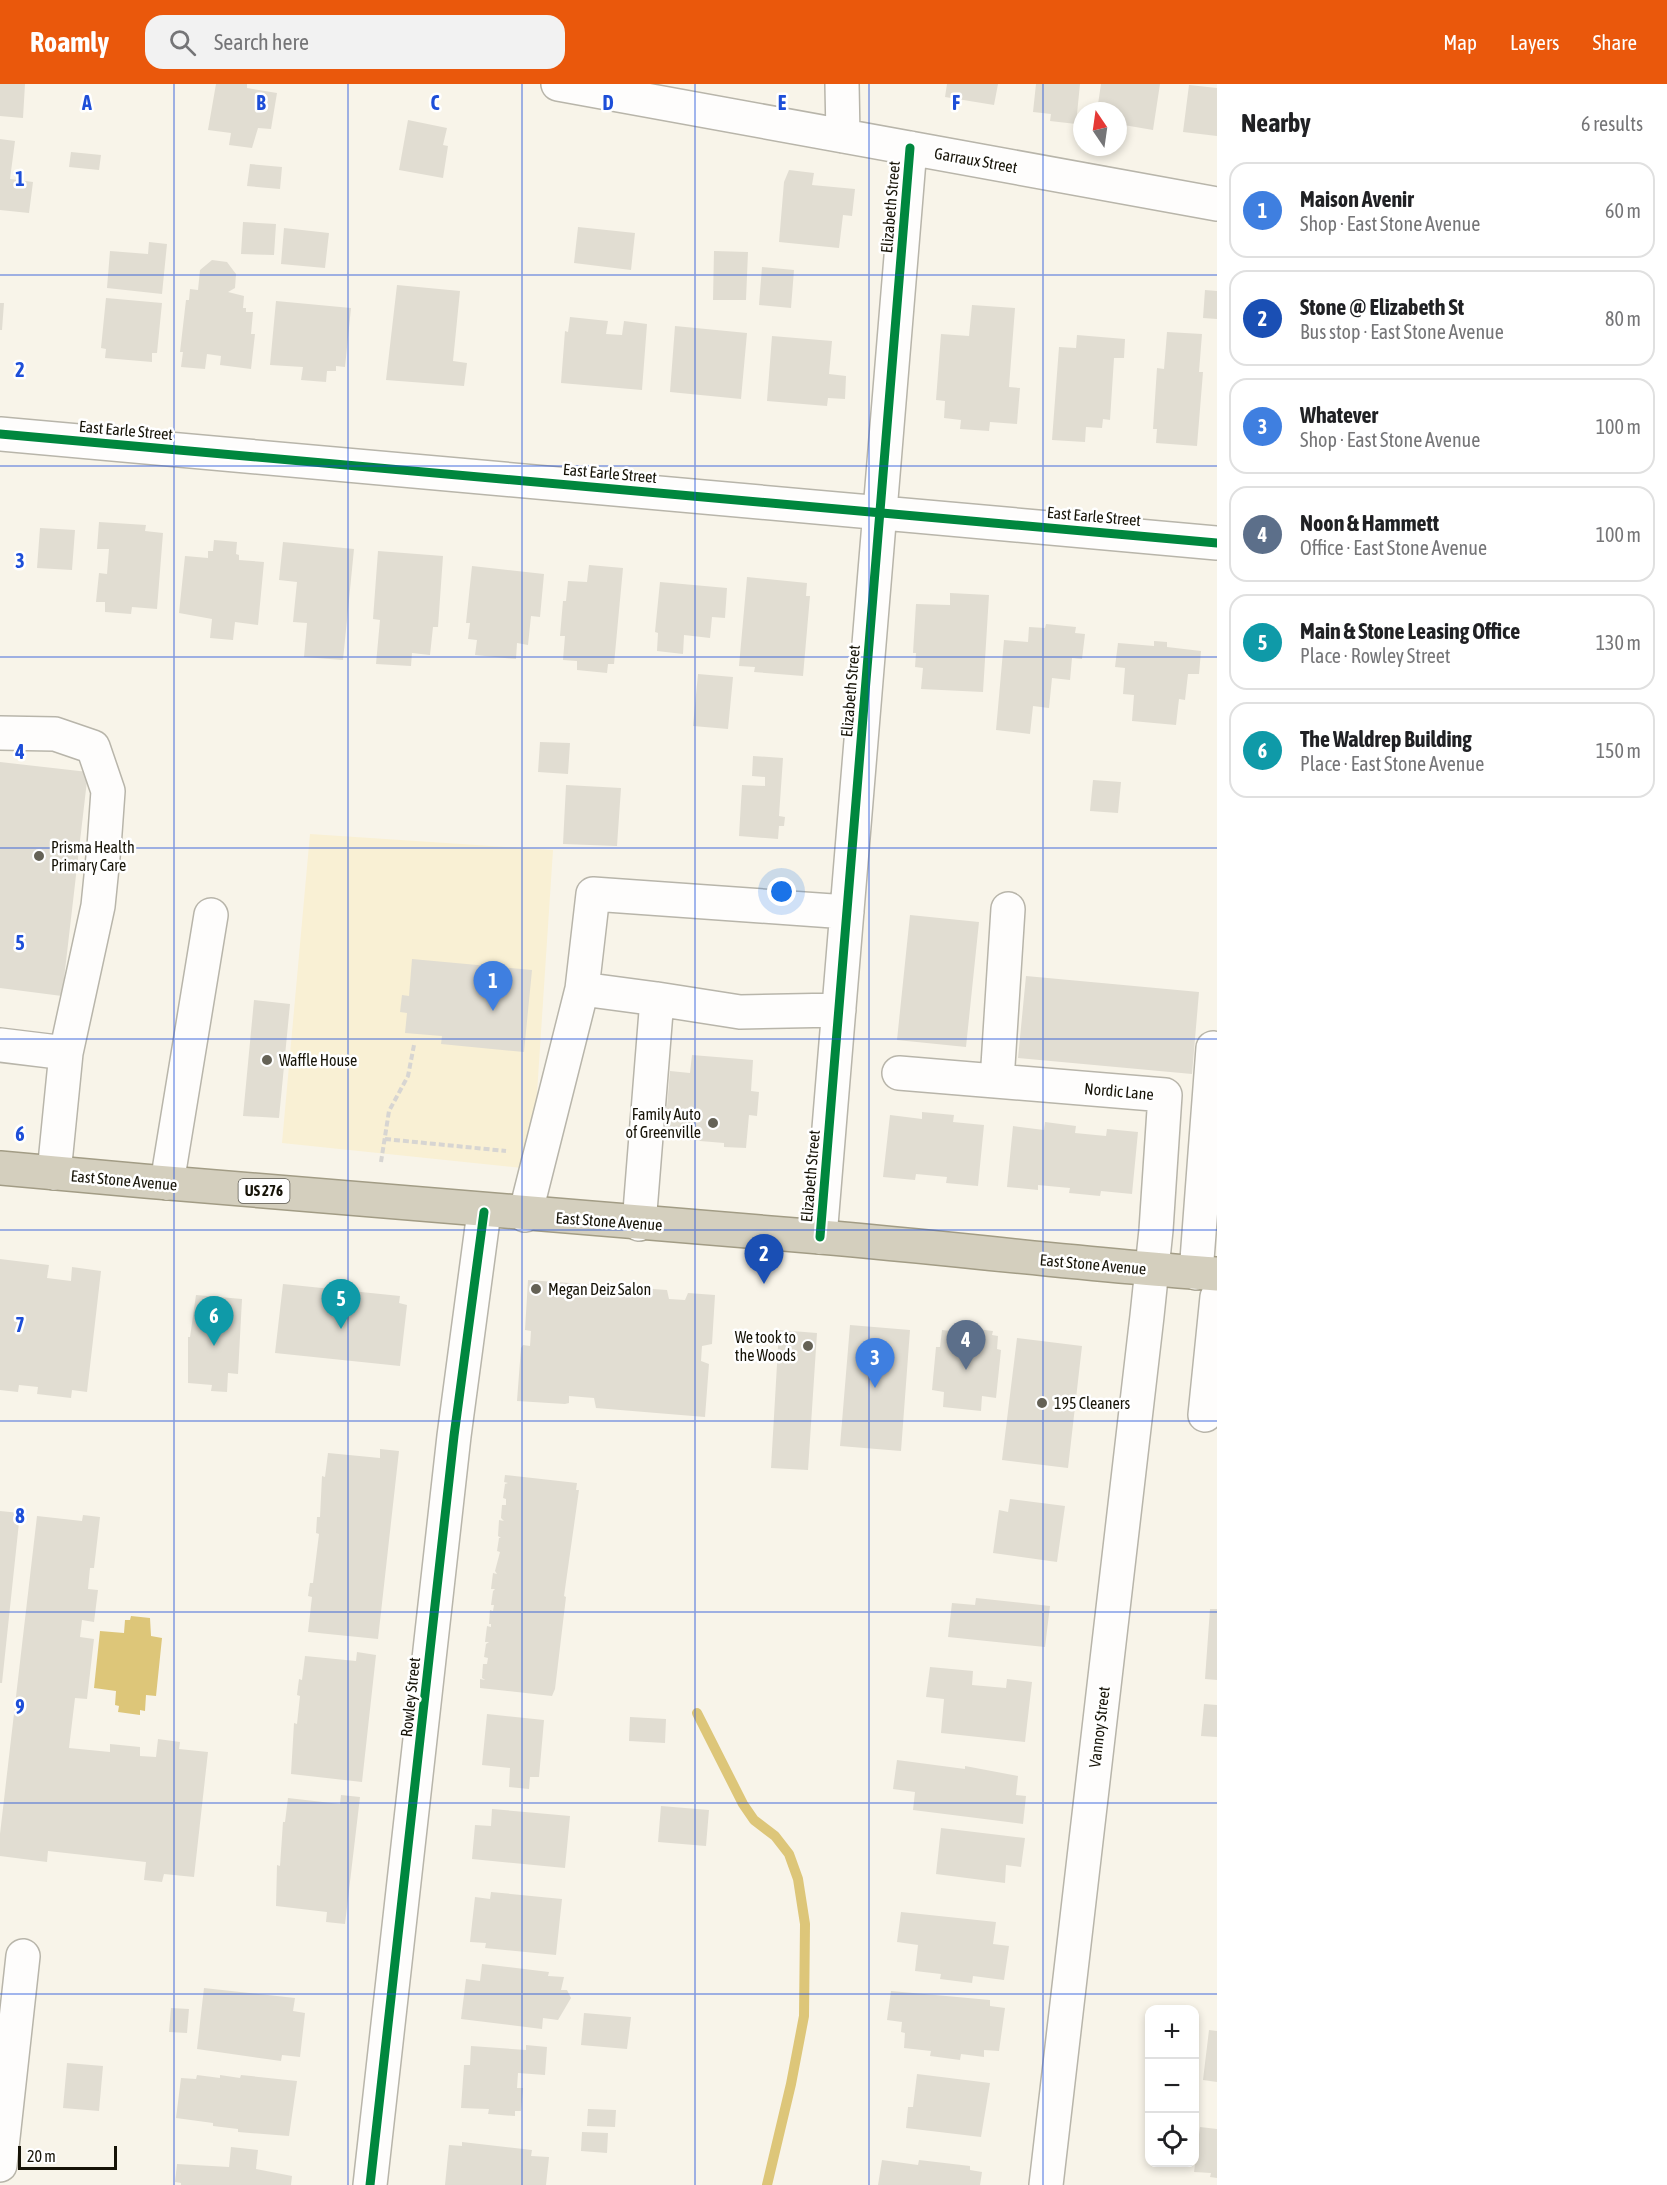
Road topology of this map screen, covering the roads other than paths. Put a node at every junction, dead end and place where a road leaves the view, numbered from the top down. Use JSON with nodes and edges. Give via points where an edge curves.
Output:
{"nodes":[{"id":1,"x":558,"y":84,"type":"edge"},
{"id":2,"x":842,"y":84,"type":"edge"},
{"id":3,"x":843,"y":136,"type":"junction"},
{"id":4,"x":910,"y":148,"type":"junction"},
{"id":5,"x":1217,"y":204,"type":"edge"},
{"id":6,"x":0,"y":434,"type":"edge"},
{"id":7,"x":880,"y":512,"type":"junction"},
{"id":8,"x":1217,"y":543,"type":"edge"},
{"id":9,"x":0,"y":733,"type":"edge"},
{"id":10,"x":1008,"y":909,"type":"dead end"},
{"id":11,"x":847,"y":912,"type":"junction"},
{"id":12,"x":211,"y":915,"type":"dead end"},
{"id":13,"x":582,"y":989,"type":"junction"},
{"id":14,"x":657,"y":999,"type":"junction"},
{"id":15,"x":839,"y":1010,"type":"junction"},
{"id":16,"x":0,"y":1045,"type":"edge"},
{"id":17,"x":1213,"y":1048,"type":"dead end"},
{"id":18,"x":66,"y":1053,"type":"junction"},
{"id":19,"x":898,"y":1073,"type":"dead end"},
{"id":20,"x":997,"y":1081,"type":"junction"},
{"id":21,"x":0,"y":1168,"type":"edge"},
{"id":22,"x":54,"y":1173,"type":"junction"},
{"id":23,"x":166,"y":1184,"type":"junction"},
{"id":24,"x":484,"y":1212,"type":"junction"},
{"id":25,"x":525,"y":1215,"type":"junction"},
{"id":26,"x":639,"y":1224,"type":"junction"},
{"id":27,"x":820,"y":1238,"type":"junction"},
{"id":28,"x":1152,"y":1269,"type":"junction"},
{"id":29,"x":1210,"y":1281,"type":"edge"},
{"id":30,"x":1205,"y":1415,"type":"dead end"},
{"id":31,"x":23,"y":1956,"type":"dead end"},
{"id":32,"x":1,"y":2155,"type":"edge"},
{"id":33,"x":370,"y":2185,"type":"edge"},
{"id":34,"x":1046,"y":2185,"type":"edge"}],
"edges":[{"from":1,"to":3,"type":"street","name":"Garraux Street"},
{"from":2,"to":3,"type":"street"},
{"from":3,"to":4,"type":"street","name":"Garraux Street"},
{"from":4,"to":5,"type":"street","name":"Garraux Street"},
{"from":4,"to":7,"type":"street","name":"Elizabeth Street"},
{"from":6,"to":7,"type":"street","name":"East Earle Street"},
{"from":7,"to":8,"type":"street","name":"East Earle Street"},
{"from":7,"to":11,"type":"street","name":"Elizabeth Street"},
{"from":9,"to":18,"type":"street","via":[[55,734],[93,747],[108,791],[98,906]]},
{"from":10,"to":20,"type":"street"},
{"from":11,"to":13,"type":"street","via":[[593,894]]},
{"from":11,"to":15,"type":"street","name":"Elizabeth Street"},
{"from":12,"to":23,"type":"street"},
{"from":13,"to":14,"type":"street"},
{"from":13,"to":25,"type":"street"},
{"from":14,"to":15,"type":"street","via":[[740,1012]]},
{"from":14,"to":26,"type":"street"},
{"from":15,"to":27,"type":"street","name":"Elizabeth Street"},
{"from":16,"to":18,"type":"street"},
{"from":17,"to":29,"type":"street"},
{"from":18,"to":22,"type":"street"},
{"from":19,"to":20,"type":"street","name":"Nordic Lane"},
{"from":20,"to":28,"type":"street","name":"Nordic Lane","via":[[1165,1095]]},
{"from":21,"to":22,"type":"highway","name":"East Stone Avenue","number":"US 276"},
{"from":22,"to":23,"type":"highway","name":"East Stone Avenue","number":"US 276"},
{"from":23,"to":24,"type":"highway","name":"East Stone Avenue","number":"US 276"},
{"from":24,"to":25,"type":"highway","name":"East Stone Avenue","number":"US 276"},
{"from":24,"to":33,"type":"street","name":"Rowley Street","via":[[454,1436]]},
{"from":25,"to":26,"type":"highway","name":"East Stone Avenue","number":"US 276"},
{"from":26,"to":27,"type":"highway","name":"East Stone Avenue","number":"US 276"},
{"from":27,"to":28,"type":"highway","name":"East Stone Avenue","number":"US 276"},
{"from":28,"to":29,"type":"highway","name":"East Stone Avenue","number":"US 276"},
{"from":28,"to":34,"type":"street","name":"Vannoy Street"},
{"from":29,"to":30,"type":"street"},
{"from":31,"to":32,"type":"street"}]}
